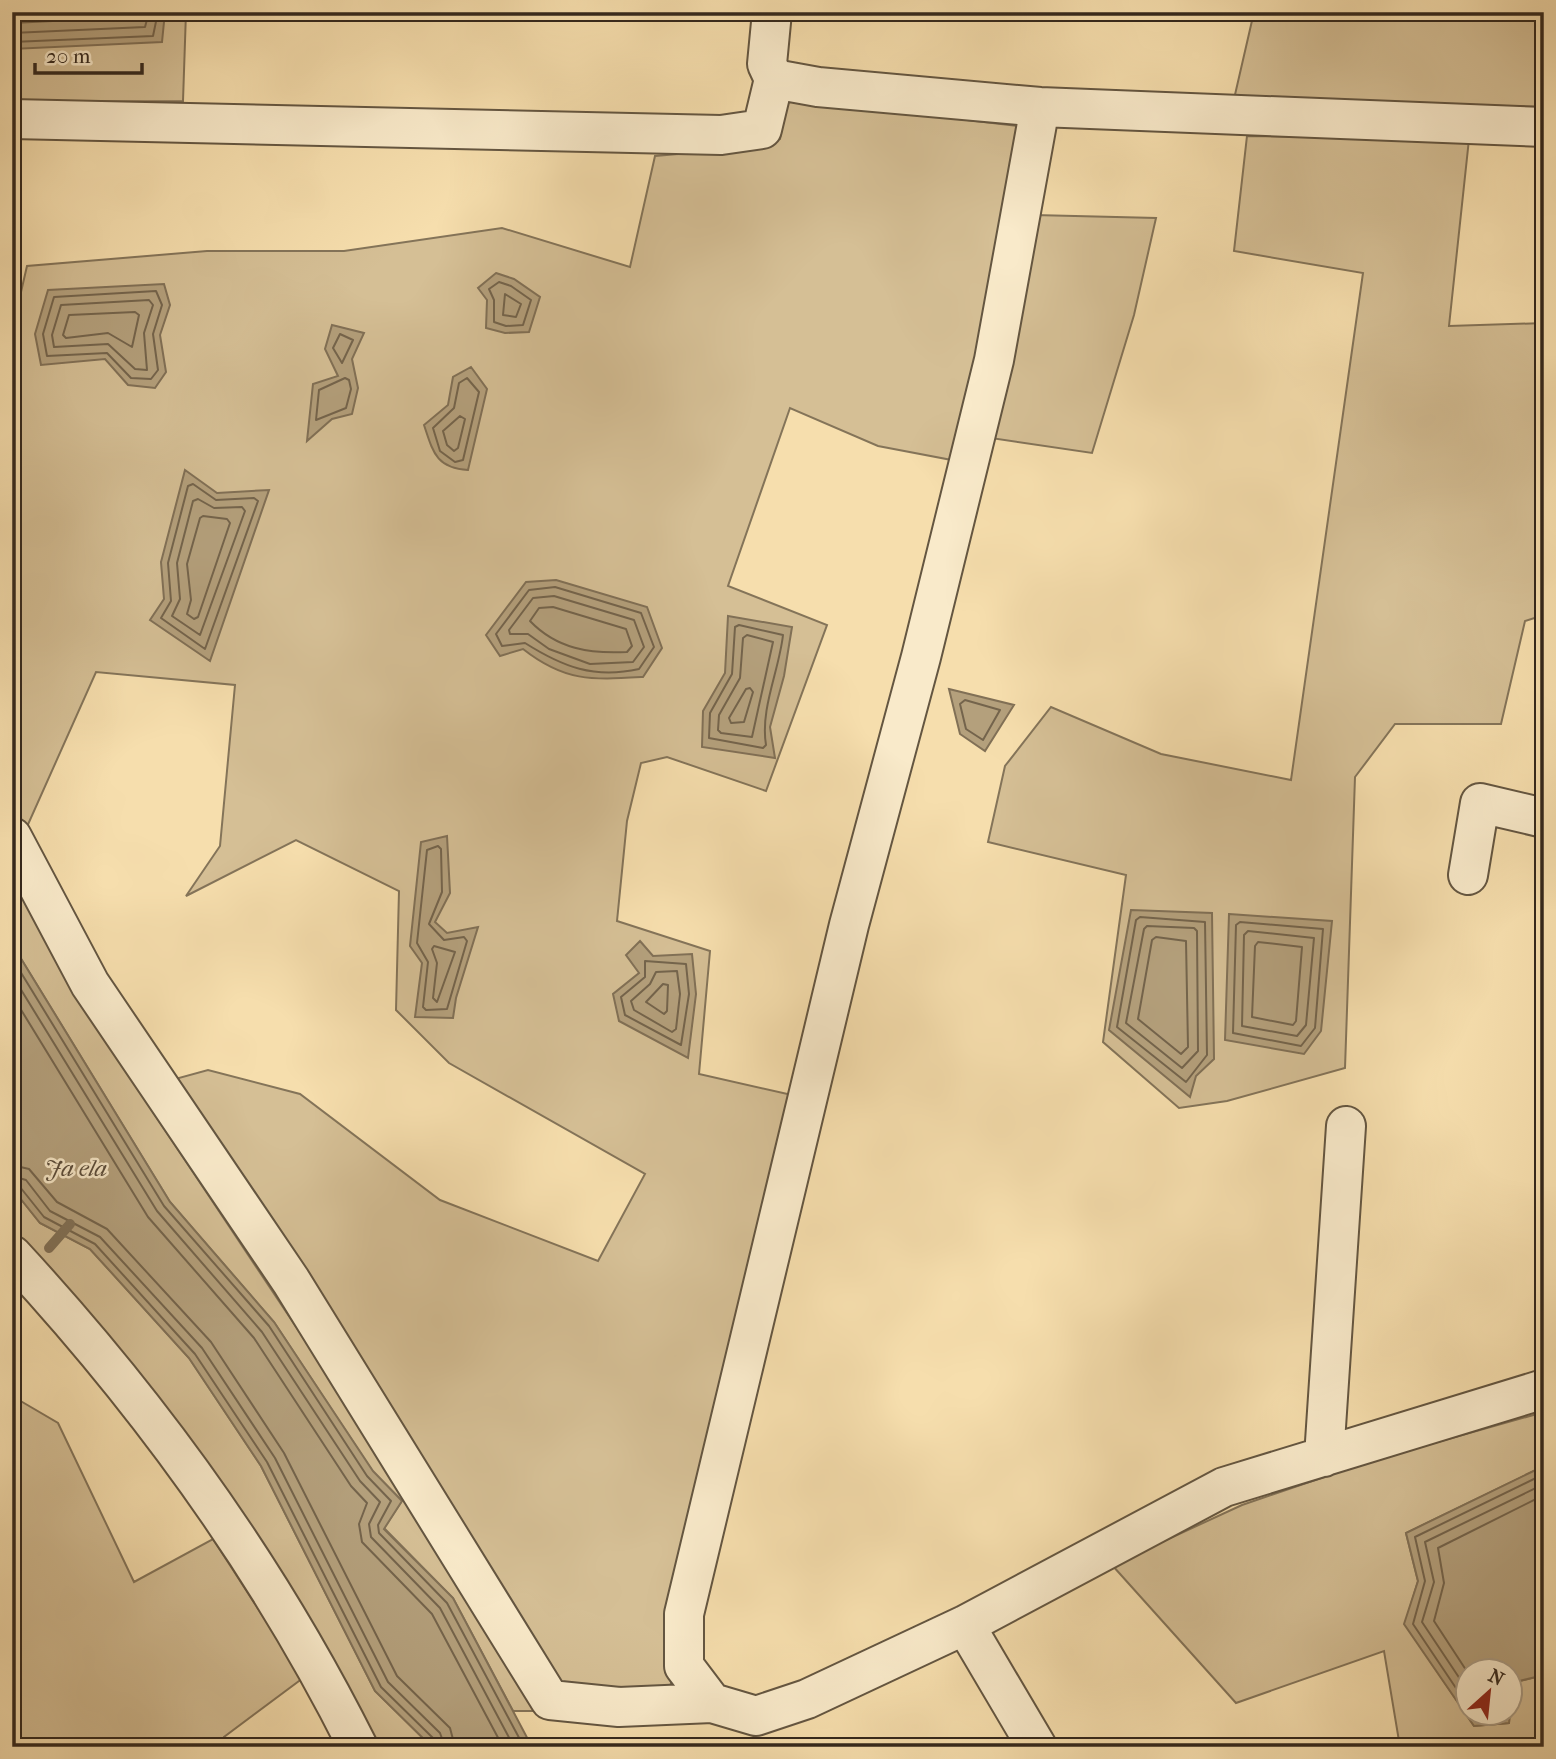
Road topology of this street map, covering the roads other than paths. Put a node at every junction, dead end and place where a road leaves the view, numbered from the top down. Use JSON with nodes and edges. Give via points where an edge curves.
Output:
{"nodes":[{"id":1,"x":772,"y":12,"type":"edge"},
{"id":2,"x":774,"y":79,"type":"junction"},
{"id":3,"x":1040,"y":107,"type":"junction"},
{"id":4,"x":12,"y":119,"type":"edge"},
{"id":5,"x":1544,"y":127,"type":"edge"},
{"id":6,"x":1544,"y":818,"type":"edge"},
{"id":7,"x":12,"y":837,"type":"edge"},
{"id":8,"x":1468,"y":875,"type":"dead end"},
{"id":9,"x":1346,"y":1126,"type":"dead end"},
{"id":10,"x":12,"y":1255,"type":"edge"},
{"id":11,"x":1544,"y":1389,"type":"edge"},
{"id":12,"x":1324,"y":1457,"type":"junction"},
{"id":13,"x":965,"y":1625,"type":"junction"},
{"id":14,"x":712,"y":1703,"type":"junction"},
{"id":15,"x":358,"y":1747,"type":"edge"},
{"id":16,"x":1037,"y":1747,"type":"edge"}],
"edges":[{"from":1,"to":2,"type":"street","via":[[766,64]]},
{"from":2,"to":3,"type":"street"},
{"from":2,"to":4,"type":"street","via":[[762,129],[721,135]]},
{"from":3,"to":5,"type":"street"},
{"from":3,"to":14,"type":"street","via":[[994,360],[846,939],[684,1614],[684,1666]]},
{"from":6,"to":8,"type":"street","via":[[1480,803]]},
{"from":7,"to":14,"type":"street","via":[[90,984],[291,1281],[550,1700],[619,1707]]},
{"from":9,"to":12,"type":"street"},
{"from":10,"to":15,"type":"street","via":[[188,1464],[331,1693]]},
{"from":11,"to":12,"type":"street"},
{"from":12,"to":13,"type":"street","via":[[1224,1487]]},
{"from":13,"to":14,"type":"street","via":[[807,1699],[756,1716]]},
{"from":13,"to":16,"type":"street"}]}
